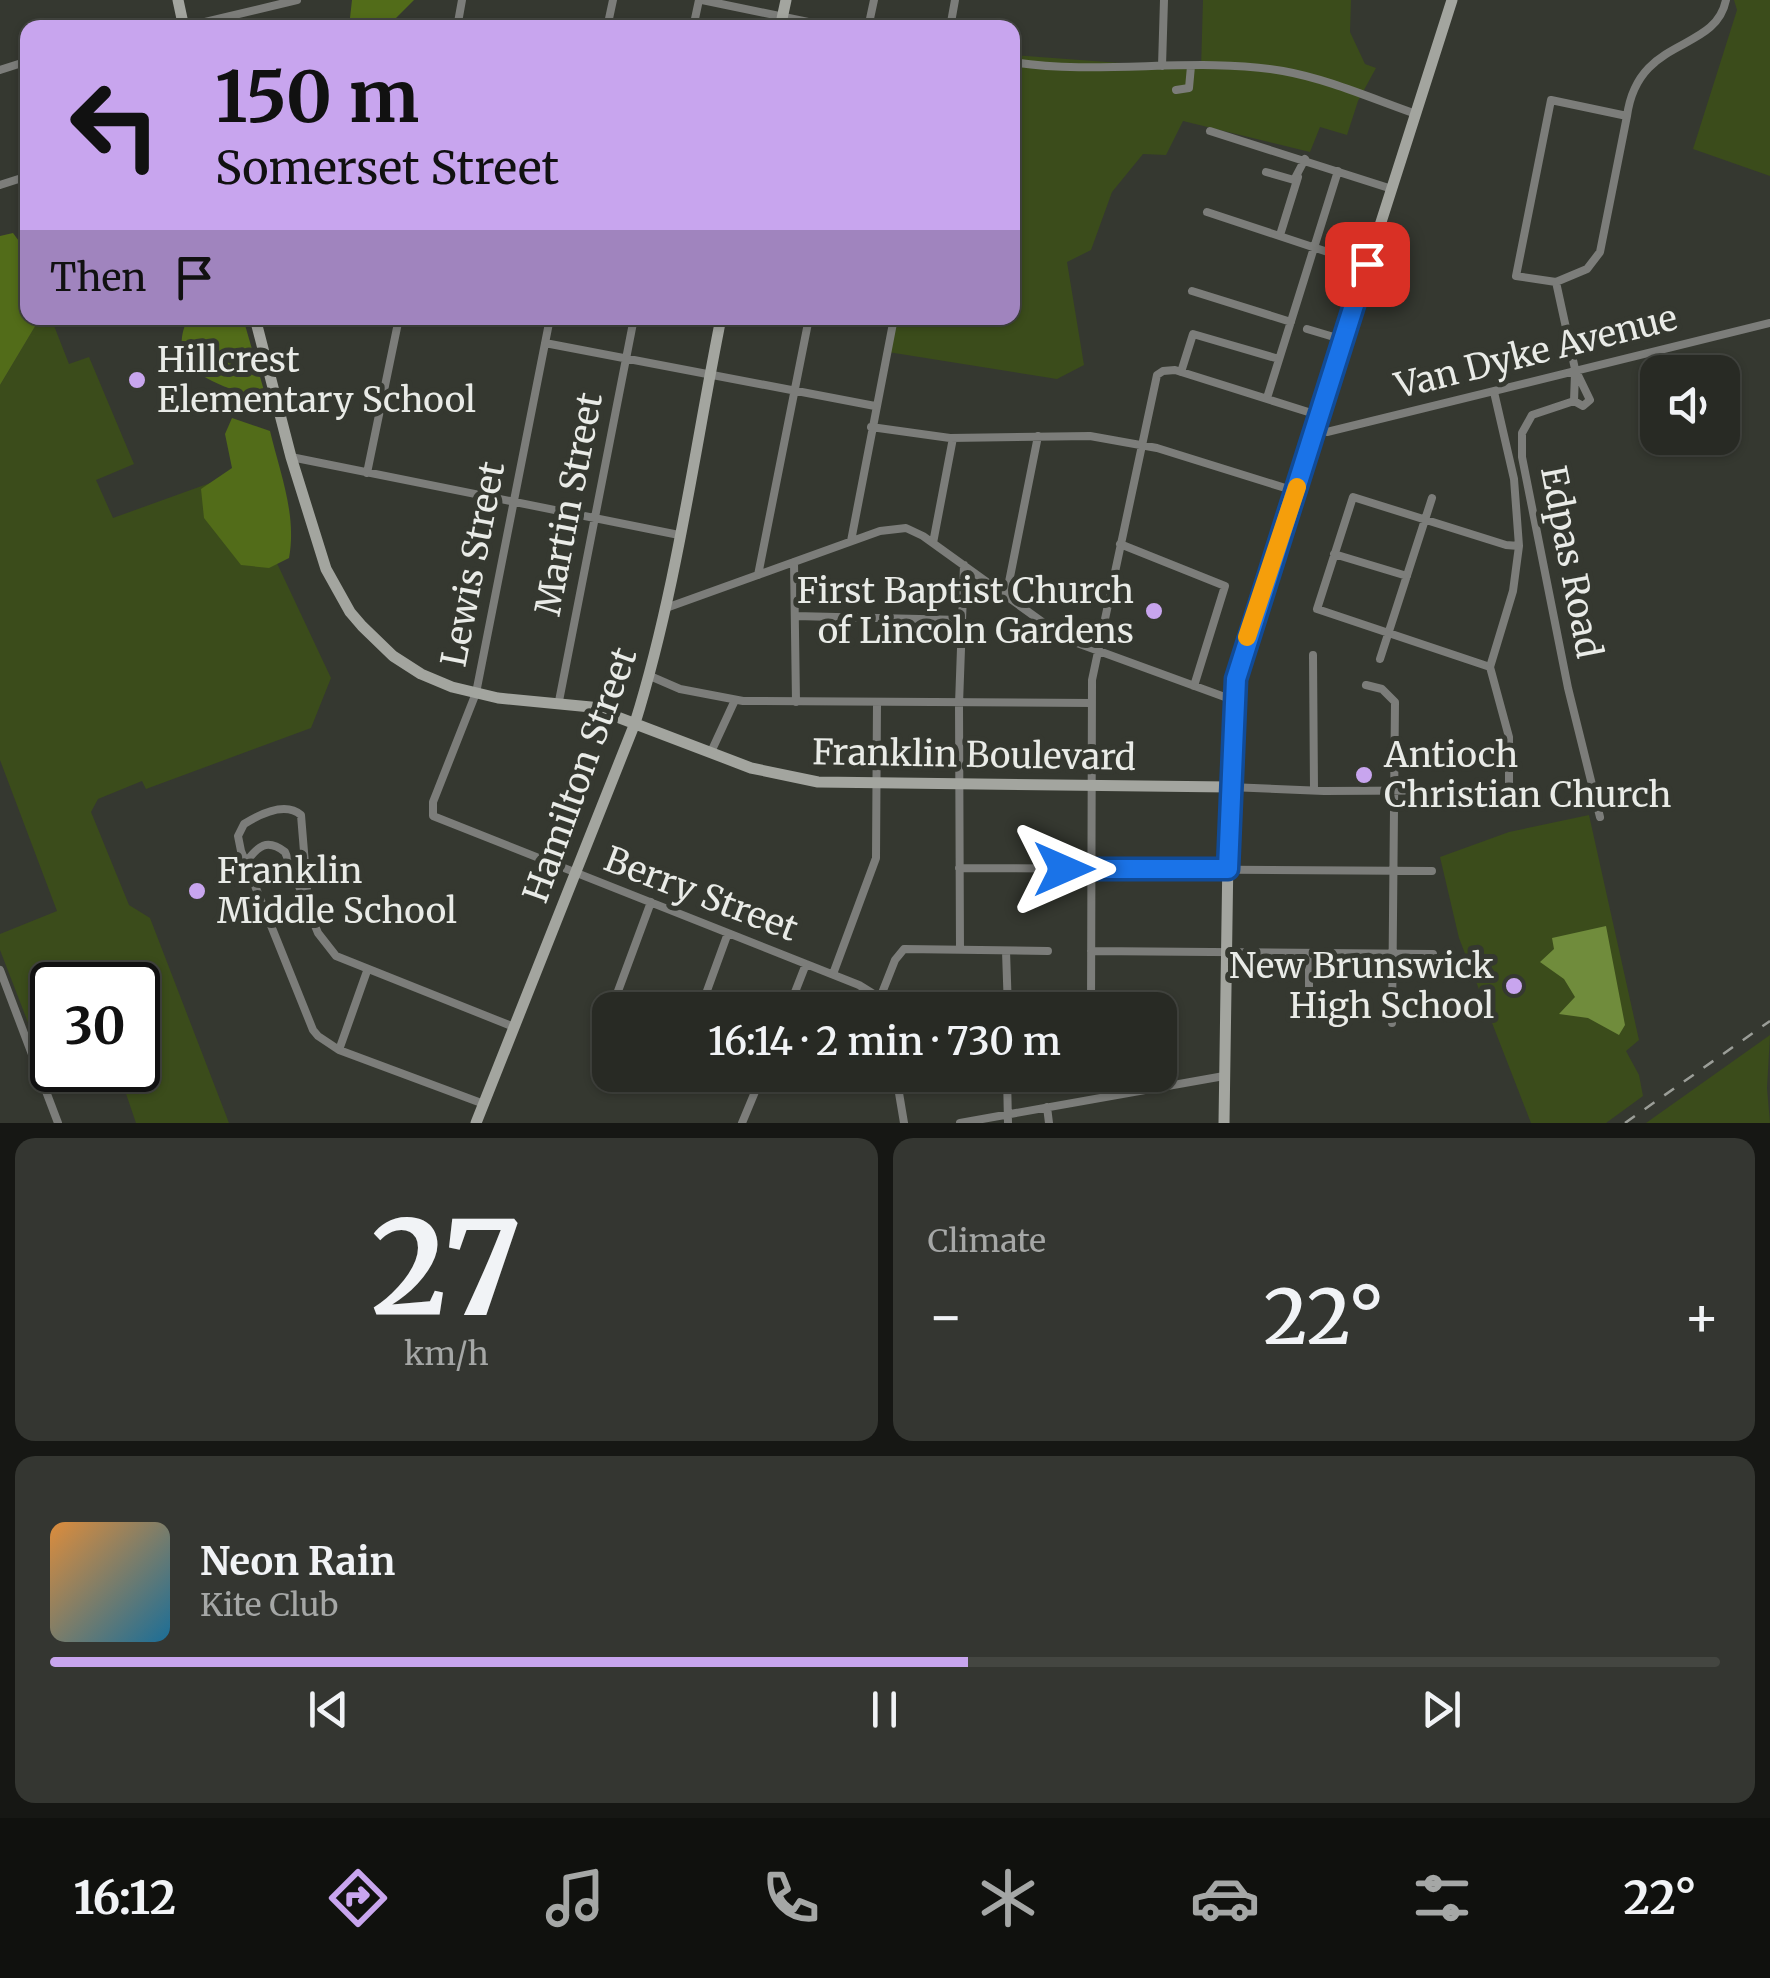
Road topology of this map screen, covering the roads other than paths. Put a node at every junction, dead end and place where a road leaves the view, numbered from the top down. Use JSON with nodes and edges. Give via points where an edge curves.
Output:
{"nodes":[{"id":1,"x":297,"y":0,"type":"edge"},
{"id":2,"x":700,"y":0,"type":"edge"},
{"id":3,"x":1164,"y":0,"type":"edge"},
{"id":4,"x":1452,"y":0,"type":"edge"},
{"id":5,"x":1726,"y":0,"type":"edge"},
{"id":6,"x":216,"y":20,"type":"edge"},
{"id":7,"x":774,"y":20,"type":"edge"},
{"id":8,"x":1020,"y":63,"type":"edge"},
{"id":9,"x":1162,"y":66,"type":"junction"},
{"id":10,"x":1191,"y":66,"type":"junction"},
{"id":11,"x":1176,"y":90,"type":"dead end"},
{"id":12,"x":1416,"y":114,"type":"junction"},
{"id":13,"x":1628,"y":116,"type":"junction"},
{"id":14,"x":1210,"y":130,"type":"dead end"},
{"id":15,"x":1304,"y":159,"type":"junction"},
{"id":16,"x":1338,"y":171,"type":"junction"},
{"id":17,"x":1266,"y":172,"type":"dead end"},
{"id":18,"x":1298,"y":177,"type":"junction"},
{"id":19,"x":1392,"y":189,"type":"junction"},
{"id":20,"x":1207,"y":212,"type":"dead end"},
{"id":21,"x":1280,"y":235,"type":"junction"},
{"id":22,"x":1314,"y":247,"type":"junction"},
{"id":23,"x":1367,"y":264,"type":"junction"},
{"id":24,"x":1556,"y":282,"type":"junction"},
{"id":25,"x":1192,"y":291,"type":"dead end"},
{"id":26,"x":1291,"y":322,"type":"junction"},
{"id":27,"x":1770,"y":323,"type":"edge"},
{"id":28,"x":257,"y":325,"type":"edge"},
{"id":29,"x":398,"y":325,"type":"edge"},
{"id":30,"x":549,"y":325,"type":"edge"},
{"id":31,"x":633,"y":325,"type":"edge"},
{"id":32,"x":720,"y":325,"type":"edge"},
{"id":33,"x":807,"y":325,"type":"edge"},
{"id":34,"x":892,"y":325,"type":"edge"},
{"id":35,"x":1307,"y":329,"type":"dead end"},
{"id":36,"x":1344,"y":340,"type":"junction"},
{"id":37,"x":545,"y":342,"type":"junction"},
{"id":38,"x":626,"y":356,"type":"junction"},
{"id":39,"x":1280,"y":359,"type":"junction"},
{"id":40,"x":1575,"y":369,"type":"junction"},
{"id":41,"x":710,"y":372,"type":"junction"},
{"id":42,"x":1181,"y":372,"type":"junction"},
{"id":43,"x":794,"y":390,"type":"junction"},
{"id":44,"x":1494,"y":392,"type":"junction"},
{"id":45,"x":1267,"y":398,"type":"junction"},
{"id":46,"x":1574,"y":402,"type":"junction"},
{"id":47,"x":875,"y":406,"type":"junction"},
{"id":48,"x":1318,"y":422,"type":"junction"},
{"id":49,"x":871,"y":427,"type":"junction"},
{"id":50,"x":1038,"y":436,"type":"junction"},
{"id":51,"x":953,"y":438,"type":"junction"},
{"id":52,"x":1141,"y":445,"type":"junction"},
{"id":53,"x":291,"y":456,"type":"junction"},
{"id":54,"x":368,"y":473,"type":"junction"},
{"id":55,"x":1295,"y":491,"type":"junction"},
{"id":56,"x":1432,"y":498,"type":"dead end"},
{"id":57,"x":514,"y":503,"type":"junction"},
{"id":58,"x":596,"y":518,"type":"junction"},
{"id":59,"x":1425,"y":520,"type":"junction"},
{"id":60,"x":679,"y":534,"type":"junction"},
{"id":61,"x":851,"y":541,"type":"junction"},
{"id":62,"x":933,"y":543,"type":"junction"},
{"id":63,"x":1120,"y":544,"type":"junction"},
{"id":64,"x":1520,"y":546,"type":"junction"},
{"id":65,"x":1334,"y":554,"type":"junction"},
{"id":66,"x":794,"y":562,"type":"junction"},
{"id":67,"x":964,"y":566,"type":"junction"},
{"id":68,"x":758,"y":576,"type":"junction"},
{"id":69,"x":1407,"y":576,"type":"junction"},
{"id":70,"x":1006,"y":597,"type":"junction"},
{"id":71,"x":666,"y":608,"type":"junction"},
{"id":72,"x":795,"y":616,"type":"junction"},
{"id":73,"x":961,"y":620,"type":"junction"},
{"id":74,"x":1388,"y":633,"type":"junction"},
{"id":75,"x":1097,"y":650,"type":"junction"},
{"id":76,"x":1313,"y":655,"type":"dead end"},
{"id":77,"x":1380,"y":659,"type":"dead end"},
{"id":78,"x":1490,"y":668,"type":"junction"},
{"id":79,"x":650,"y":676,"type":"junction"},
{"id":80,"x":1366,"y":685,"type":"dead end"},
{"id":81,"x":1194,"y":686,"type":"junction"},
{"id":82,"x":476,"y":692,"type":"junction"},
{"id":83,"x":735,"y":700,"type":"junction"},
{"id":84,"x":1233,"y":700,"type":"junction"},
{"id":85,"x":559,"y":701,"type":"junction"},
{"id":86,"x":796,"y":702,"type":"junction"},
{"id":87,"x":878,"y":702,"type":"junction"},
{"id":88,"x":1092,"y":703,"type":"junction"},
{"id":89,"x":959,"y":704,"type":"junction"},
{"id":90,"x":635,"y":723,"type":"junction"},
{"id":91,"x":711,"y":752,"type":"junction"},
{"id":92,"x":878,"y":785,"type":"junction"},
{"id":93,"x":959,"y":785,"type":"junction"},
{"id":94,"x":1092,"y":786,"type":"junction"},
{"id":95,"x":1229,"y":786,"type":"junction"},
{"id":96,"x":1394,"y":789,"type":"junction"},
{"id":97,"x":1314,"y":790,"type":"junction"},
{"id":98,"x":434,"y":816,"type":"joint"},
{"id":99,"x":1600,"y":817,"type":"dead end"},
{"id":100,"x":246,"y":862,"type":"junction"},
{"id":101,"x":959,"y":868,"type":"junction"},
{"id":102,"x":1090,"y":869,"type":"junction"},
{"id":103,"x":1228,"y":869,"type":"junction"},
{"id":104,"x":1394,"y":870,"type":"junction"},
{"id":105,"x":1432,"y":871,"type":"dead end"},
{"id":106,"x":574,"y":874,"type":"junction"},
{"id":107,"x":651,"y":902,"type":"junction"},
{"id":108,"x":309,"y":913,"type":"junction"},
{"id":109,"x":728,"y":933,"type":"junction"},
{"id":110,"x":960,"y":949,"type":"junction"},
{"id":111,"x":1006,"y":951,"type":"junction"},
{"id":112,"x":1048,"y":951,"type":"dead end"},
{"id":113,"x":1091,"y":952,"type":"junction"},
{"id":114,"x":1225,"y":952,"type":"junction"},
{"id":115,"x":1392,"y":954,"type":"junction"},
{"id":116,"x":1433,"y":954,"type":"dead end"},
{"id":117,"x":1309,"y":955,"type":"junction"},
{"id":118,"x":806,"y":964,"type":"junction"},
{"id":119,"x":0,"y":970,"type":"edge"},
{"id":120,"x":367,"y":971,"type":"junction"},
{"id":121,"x":833,"y":974,"type":"junction"},
{"id":122,"x":617,"y":992,"type":"edge"},
{"id":123,"x":707,"y":992,"type":"edge"},
{"id":124,"x":795,"y":992,"type":"edge"},
{"id":125,"x":873,"y":992,"type":"edge"},
{"id":126,"x":882,"y":992,"type":"edge"},
{"id":127,"x":1007,"y":992,"type":"edge"},
{"id":128,"x":1092,"y":992,"type":"edge"},
{"id":129,"x":1309,"y":1014,"type":"dead end"},
{"id":130,"x":1392,"y":1024,"type":"dead end"},
{"id":131,"x":514,"y":1027,"type":"junction"},
{"id":132,"x":339,"y":1050,"type":"junction"},
{"id":133,"x":1224,"y":1076,"type":"junction"},
{"id":134,"x":755,"y":1092,"type":"edge"},
{"id":135,"x":899,"y":1092,"type":"edge"},
{"id":136,"x":1008,"y":1092,"type":"edge"},
{"id":137,"x":484,"y":1104,"type":"junction"},
{"id":138,"x":1046,"y":1106,"type":"junction"},
{"id":139,"x":1008,"y":1119,"type":"edge"},
{"id":140,"x":58,"y":1123,"type":"edge"},
{"id":141,"x":476,"y":1123,"type":"edge"},
{"id":142,"x":742,"y":1123,"type":"edge"},
{"id":143,"x":904,"y":1123,"type":"edge"},
{"id":144,"x":960,"y":1123,"type":"edge"},
{"id":145,"x":1049,"y":1123,"type":"edge"},
{"id":146,"x":1224,"y":1123,"type":"edge"}],
"edges":[{"from":1,"to":6,"type":"street"},
{"from":2,"to":7,"type":"street"},
{"from":3,"to":9,"type":"street"},
{"from":4,"to":12,"type":"main road"},
{"from":5,"to":13,"type":"street","via":[[1710,28],[1643,72]]},
{"from":8,"to":9,"type":"street"},
{"from":9,"to":10,"type":"street"},
{"from":10,"to":11,"type":"street","via":[[1189,88]]},
{"from":10,"to":12,"type":"street","via":[[1283,71]]},
{"from":12,"to":19,"type":"main road"},
{"from":13,"to":24,"type":"street","via":[[1604,243],[1587,269]]},
{"from":13,"to":24,"type":"street","via":[[1551,100],[1516,276]]},
{"from":14,"to":15,"type":"street"},
{"from":15,"to":16,"type":"street"},
{"from":15,"to":18,"type":"street"},
{"from":16,"to":19,"type":"street"},
{"from":16,"to":22,"type":"street"},
{"from":17,"to":18,"type":"street"},
{"from":18,"to":21,"type":"street"},
{"from":19,"to":23,"type":"main road"},
{"from":20,"to":21,"type":"street"},
{"from":21,"to":22,"type":"street"},
{"from":22,"to":23,"type":"street"},
{"from":22,"to":26,"type":"street"},
{"from":23,"to":36,"type":"main road"},
{"from":24,"to":40,"type":"street"},
{"from":25,"to":26,"type":"street"},
{"from":26,"to":39,"type":"street"},
{"from":27,"to":40,"type":"street","name":"Van Dyke Avenue"},
{"from":28,"to":53,"type":"main road","name":"Franklin Boulevard"},
{"from":29,"to":54,"type":"street"},
{"from":30,"to":37,"type":"street","name":"Lewis Street"},
{"from":31,"to":38,"type":"street","name":"Martin Street"},
{"from":32,"to":41,"type":"main road","name":"Hamilton Street"},
{"from":33,"to":43,"type":"street"},
{"from":34,"to":47,"type":"street"},
{"from":35,"to":36,"type":"street"},
{"from":36,"to":48,"type":"main road"},
{"from":37,"to":38,"type":"street"},
{"from":37,"to":57,"type":"street","name":"Lewis Street"},
{"from":38,"to":41,"type":"street"},
{"from":38,"to":58,"type":"street","name":"Martin Street"},
{"from":39,"to":42,"type":"street","via":[[1194,334]]},
{"from":39,"to":45,"type":"street"},
{"from":40,"to":44,"type":"street","name":"Van Dyke Avenue"},
{"from":40,"to":46,"type":"street"},
{"from":40,"to":46,"type":"street","via":[[1590,400],[1583,406]]},
{"from":41,"to":43,"type":"street"},
{"from":41,"to":60,"type":"main road","name":"Hamilton Street"},
{"from":42,"to":45,"type":"street"},
{"from":42,"to":52,"type":"street","via":[[1159,373]]},
{"from":43,"to":47,"type":"street"},
{"from":43,"to":68,"type":"street"},
{"from":44,"to":48,"type":"street","name":"Van Dyke Avenue","via":[[1327,432]]},
{"from":44,"to":64,"type":"street","via":[[1514,479]]},
{"from":45,"to":48,"type":"street"},
{"from":46,"to":99,"type":"street","name":"Edpas Road","via":[[1532,415],[1522,433],[1522,456]]},
{"from":47,"to":49,"type":"street"},
{"from":48,"to":55,"type":"main road"},
{"from":49,"to":51,"type":"street"},
{"from":49,"to":61,"type":"street"},
{"from":50,"to":51,"type":"street"},
{"from":50,"to":52,"type":"street"},
{"from":50,"to":70,"type":"street"},
{"from":51,"to":62,"type":"street"},
{"from":52,"to":55,"type":"street"},
{"from":52,"to":63,"type":"street"},
{"from":53,"to":54,"type":"street"},
{"from":53,"to":82,"type":"main road","name":"Franklin Boulevard","via":[[326,569],[350,612],[407,665]]},
{"from":54,"to":57,"type":"street"},
{"from":55,"to":84,"type":"main road"},
{"from":56,"to":59,"type":"street"},
{"from":57,"to":58,"type":"street"},
{"from":57,"to":82,"type":"street","name":"Lewis Street"},
{"from":58,"to":60,"type":"street"},
{"from":58,"to":85,"type":"street","name":"Martin Street"},
{"from":59,"to":64,"type":"street"},
{"from":59,"to":65,"type":"street","via":[[1353,497]]},
{"from":59,"to":69,"type":"street"},
{"from":60,"to":71,"type":"main road","name":"Hamilton Street"},
{"from":61,"to":62,"type":"street","via":[[906,528]]},
{"from":61,"to":66,"type":"street"},
{"from":62,"to":67,"type":"street"},
{"from":63,"to":75,"type":"street"},
{"from":63,"to":81,"type":"street","via":[[1225,586]]},
{"from":64,"to":78,"type":"street"},
{"from":65,"to":69,"type":"street"},
{"from":65,"to":74,"type":"street","via":[[1317,608]]},
{"from":66,"to":68,"type":"street"},
{"from":66,"to":72,"type":"street"},
{"from":67,"to":70,"type":"street"},
{"from":67,"to":73,"type":"street"},
{"from":68,"to":71,"type":"street"},
{"from":69,"to":74,"type":"street"},
{"from":70,"to":75,"type":"street","via":[[1066,638]]},
{"from":71,"to":79,"type":"main road","name":"Hamilton Street"},
{"from":72,"to":73,"type":"street"},
{"from":72,"to":86,"type":"street"},
{"from":73,"to":89,"type":"street"},
{"from":74,"to":77,"type":"street"},
{"from":74,"to":78,"type":"street"},
{"from":75,"to":81,"type":"street"},
{"from":75,"to":88,"type":"street"},
{"from":76,"to":97,"type":"street"},
{"from":78,"to":96,"type":"street","via":[[1509,737],[1509,790]]},
{"from":79,"to":83,"type":"street"},
{"from":79,"to":90,"type":"main road","name":"Hamilton Street"},
{"from":80,"to":96,"type":"street","via":[[1394,698]]},
{"from":81,"to":84,"type":"street"},
{"from":82,"to":85,"type":"main road","name":"Franklin Boulevard"},
{"from":82,"to":98,"type":"street","name":"Lewis Street","via":[[433,802]]},
{"from":83,"to":86,"type":"street"},
{"from":83,"to":91,"type":"street"},
{"from":84,"to":95,"type":"main road"},
{"from":85,"to":90,"type":"main road","name":"Franklin Boulevard"},
{"from":86,"to":87,"type":"street"},
{"from":87,"to":89,"type":"street"},
{"from":87,"to":92,"type":"street"},
{"from":88,"to":89,"type":"street"},
{"from":88,"to":94,"type":"street"},
{"from":89,"to":93,"type":"street"},
{"from":90,"to":91,"type":"main road","name":"Franklin Boulevard"},
{"from":90,"to":106,"type":"main road","name":"Hamilton Street"},
{"from":91,"to":92,"type":"main road","name":"Franklin Boulevard","via":[[775,775]]},
{"from":92,"to":93,"type":"main road","name":"Franklin Boulevard"},
{"from":92,"to":121,"type":"street","via":[[874,870]]},
{"from":93,"to":94,"type":"main road","name":"Franklin Boulevard"},
{"from":93,"to":101,"type":"street"},
{"from":94,"to":95,"type":"main road","name":"Franklin Boulevard"},
{"from":94,"to":102,"type":"street"},
{"from":95,"to":97,"type":"street"},
{"from":95,"to":103,"type":"main road"},
{"from":96,"to":97,"type":"street"},
{"from":96,"to":104,"type":"street"},
{"from":98,"to":106,"type":"street","name":"Berry Street"},
{"from":100,"to":108,"type":"street","via":[[260,845],[280,848]]},
{"from":100,"to":108,"type":"street","via":[[238,836],[244,824],[294,809],[304,835]]},
{"from":100,"to":132,"type":"street","via":[[312,1030]]},
{"from":101,"to":102,"type":"street"},
{"from":101,"to":110,"type":"street"},
{"from":102,"to":103,"type":"street"},
{"from":102,"to":113,"type":"street"},
{"from":103,"to":104,"type":"street"},
{"from":103,"to":114,"type":"main road"},
{"from":104,"to":105,"type":"street"},
{"from":104,"to":115,"type":"street"},
{"from":106,"to":107,"type":"street","name":"Berry Street"},
{"from":106,"to":131,"type":"main road","name":"Hamilton Street"},
{"from":107,"to":109,"type":"street","name":"Berry Street"},
{"from":107,"to":122,"type":"street"},
{"from":108,"to":120,"type":"street","via":[[336,956]]},
{"from":109,"to":118,"type":"street","name":"Berry Street"},
{"from":109,"to":123,"type":"street"},
{"from":110,"to":111,"type":"street"},
{"from":110,"to":126,"type":"street","via":[[904,949]]},
{"from":111,"to":112,"type":"street"},
{"from":111,"to":127,"type":"street"},
{"from":113,"to":114,"type":"street"},
{"from":113,"to":128,"type":"street"},
{"from":114,"to":117,"type":"street"},
{"from":114,"to":133,"type":"main road"},
{"from":115,"to":116,"type":"street"},
{"from":115,"to":117,"type":"street"},
{"from":115,"to":130,"type":"street"},
{"from":117,"to":129,"type":"street"},
{"from":118,"to":121,"type":"street","name":"Berry Street"},
{"from":118,"to":124,"type":"street"},
{"from":119,"to":140,"type":"street"},
{"from":120,"to":131,"type":"street"},
{"from":120,"to":132,"type":"street"},
{"from":121,"to":125,"type":"street","name":"Berry Street"},
{"from":131,"to":137,"type":"main road","name":"Hamilton Street"},
{"from":132,"to":137,"type":"street"},
{"from":133,"to":138,"type":"street"},
{"from":133,"to":146,"type":"main road"},
{"from":134,"to":142,"type":"street"},
{"from":135,"to":143,"type":"street"},
{"from":136,"to":139,"type":"street"},
{"from":137,"to":141,"type":"main road","name":"Hamilton Street"},
{"from":138,"to":139,"type":"street"},
{"from":138,"to":145,"type":"street"},
{"from":139,"to":144,"type":"street"}]}
